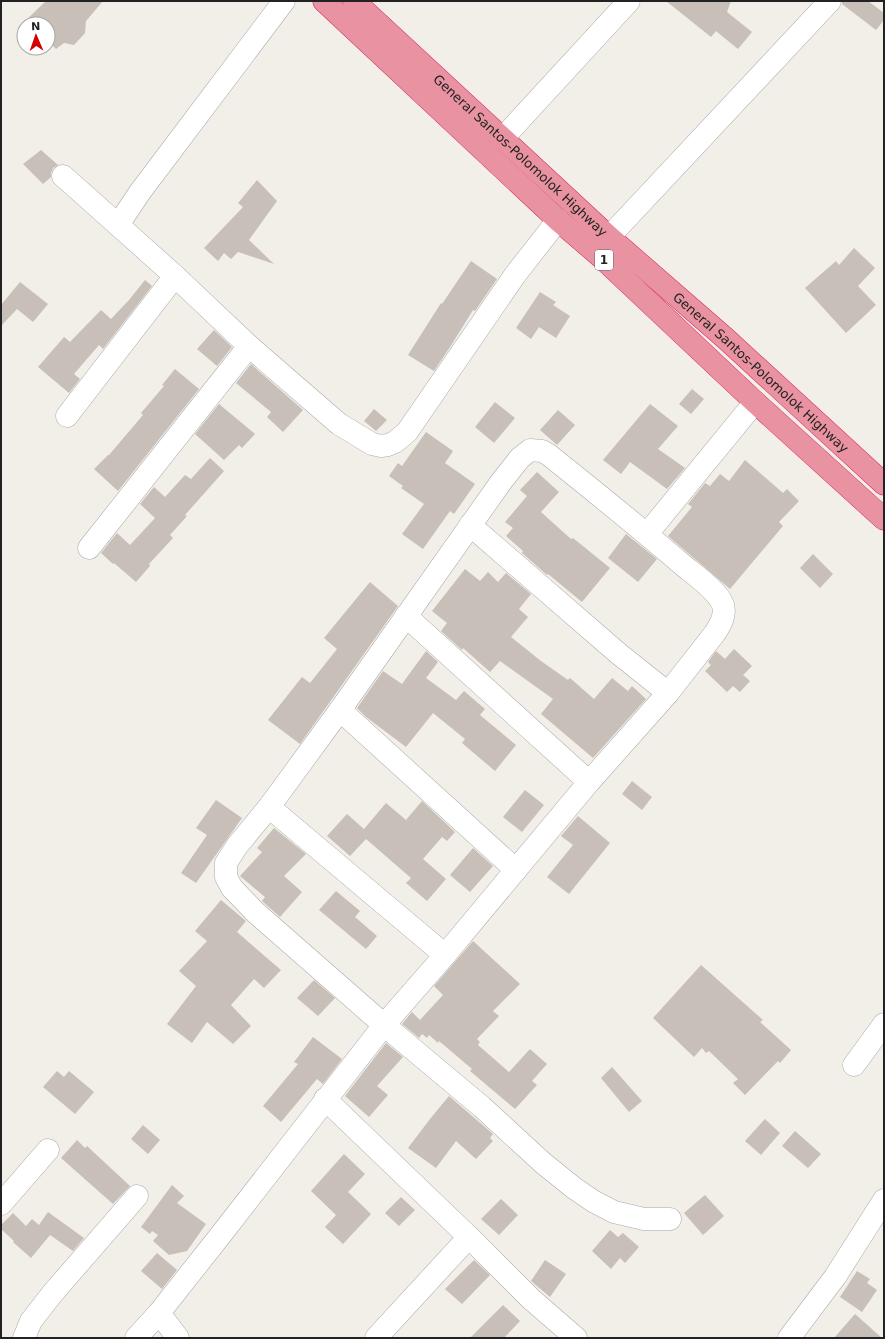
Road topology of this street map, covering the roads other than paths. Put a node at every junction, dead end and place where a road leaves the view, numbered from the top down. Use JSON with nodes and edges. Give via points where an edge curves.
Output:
{"nodes":[{"id":1,"x":284,"y":1,"type":"edge"},
{"id":2,"x":324,"y":1,"type":"edge"},
{"id":3,"x":354,"y":1,"type":"edge"},
{"id":4,"x":630,"y":1,"type":"edge"},
{"id":5,"x":830,"y":1,"type":"edge"},
{"id":6,"x":503,"y":138,"type":"junction"},
{"id":7,"x":63,"y":176,"type":"dead end"},
{"id":8,"x":558,"y":220,"type":"junction"},
{"id":9,"x":118,"y":225,"type":"junction"},
{"id":10,"x":609,"y":237,"type":"junction"},
{"id":11,"x":175,"y":276,"type":"junction"},
{"id":12,"x":249,"y":346,"type":"junction"},
{"id":13,"x":755,"y":402,"type":"junction"},
{"id":14,"x":68,"y":416,"type":"dead end"},
{"id":15,"x":884,"y":484,"type":"edge"},
{"id":16,"x":884,"y":519,"type":"edge"},
{"id":17,"x":470,"y":525,"type":"junction"},
{"id":18,"x":647,"y":534,"type":"junction"},
{"id":19,"x":89,"y":548,"type":"dead end"},
{"id":20,"x":406,"y":616,"type":"junction"},
{"id":21,"x":668,"y":693,"type":"junction"},
{"id":22,"x":340,"y":710,"type":"junction"},
{"id":23,"x":589,"y":782,"type":"junction"},
{"id":24,"x":268,"y":807,"type":"junction"},
{"id":25,"x":516,"y":870,"type":"junction"},
{"id":26,"x":446,"y":955,"type":"junction"},
{"id":27,"x":884,"y":1024,"type":"edge"},
{"id":28,"x":384,"y":1025,"type":"junction"},
{"id":29,"x":854,"y":1065,"type":"dead end"},
{"id":30,"x":325,"y":1099,"type":"junction"},
{"id":31,"x":48,"y":1150,"type":"dead end"},
{"id":32,"x":137,"y":1196,"type":"dead end"},
{"id":33,"x":884,"y":1200,"type":"edge"},
{"id":34,"x":1,"y":1204,"type":"edge"},
{"id":35,"x":670,"y":1219,"type":"dead end"},
{"id":36,"x":469,"y":1237,"type":"junction"},
{"id":37,"x":159,"y":1313,"type":"junction"},
{"id":38,"x":24,"y":1338,"type":"edge"},
{"id":39,"x":136,"y":1338,"type":"edge"},
{"id":40,"x":178,"y":1338,"type":"edge"},
{"id":41,"x":376,"y":1338,"type":"edge"},
{"id":42,"x":576,"y":1338,"type":"edge"},
{"id":43,"x":789,"y":1338,"type":"edge"}],
"edges":[{"from":1,"to":9,"type":"street"},
{"from":2,"to":8,"type":"highway","number":"1"},
{"from":3,"to":6,"type":"highway","name":"General Santos-Polomolok Highway","number":"1"},
{"from":4,"to":6,"type":"street"},
{"from":5,"to":10,"type":"street"},
{"from":6,"to":10,"type":"highway","name":"General Santos-Polomolok Highway","number":"1"},
{"from":7,"to":9,"type":"street"},
{"from":8,"to":12,"type":"street","via":[[515,275],[407,432],[388,445],[372,444],[339,424]]},
{"from":8,"to":13,"type":"highway","number":"1","via":[[601,257]]},
{"from":9,"to":11,"type":"street"},
{"from":10,"to":15,"type":"highway","name":"General Santos-Polomolok Highway","number":"1","via":[[725,338]]},
{"from":11,"to":12,"type":"street"},
{"from":11,"to":14,"type":"street"},
{"from":12,"to":19,"type":"street"},
{"from":13,"to":16,"type":"highway","number":"1"},
{"from":13,"to":18,"type":"street"},
{"from":17,"to":18,"type":"street","via":[[520,458],[534,449],[549,455]]},
{"from":17,"to":20,"type":"street"},
{"from":17,"to":21,"type":"street"},
{"from":18,"to":21,"type":"street","via":[[716,594],[723,604],[722,623]]},
{"from":20,"to":22,"type":"street"},
{"from":20,"to":23,"type":"street"},
{"from":21,"to":23,"type":"street"},
{"from":22,"to":24,"type":"street"},
{"from":22,"to":25,"type":"street"},
{"from":23,"to":25,"type":"street"},
{"from":24,"to":26,"type":"street"},
{"from":24,"to":28,"type":"street","via":[[226,863],[226,877],[242,900]]},
{"from":25,"to":26,"type":"street"},
{"from":26,"to":28,"type":"street"},
{"from":27,"to":29,"type":"street"},
{"from":28,"to":30,"type":"street"},
{"from":28,"to":35,"type":"street","via":[[482,1107],[543,1163],[593,1201],[614,1212],[644,1219]]},
{"from":30,"to":36,"type":"street"},
{"from":30,"to":37,"type":"street"},
{"from":31,"to":34,"type":"street"},
{"from":32,"to":38,"type":"street","via":[[52,1294],[32,1321]]},
{"from":33,"to":43,"type":"street","via":[[835,1277]]},
{"from":36,"to":41,"type":"street"},
{"from":36,"to":42,"type":"street","via":[[531,1299]]},
{"from":37,"to":39,"type":"street"},
{"from":37,"to":40,"type":"street"}]}
